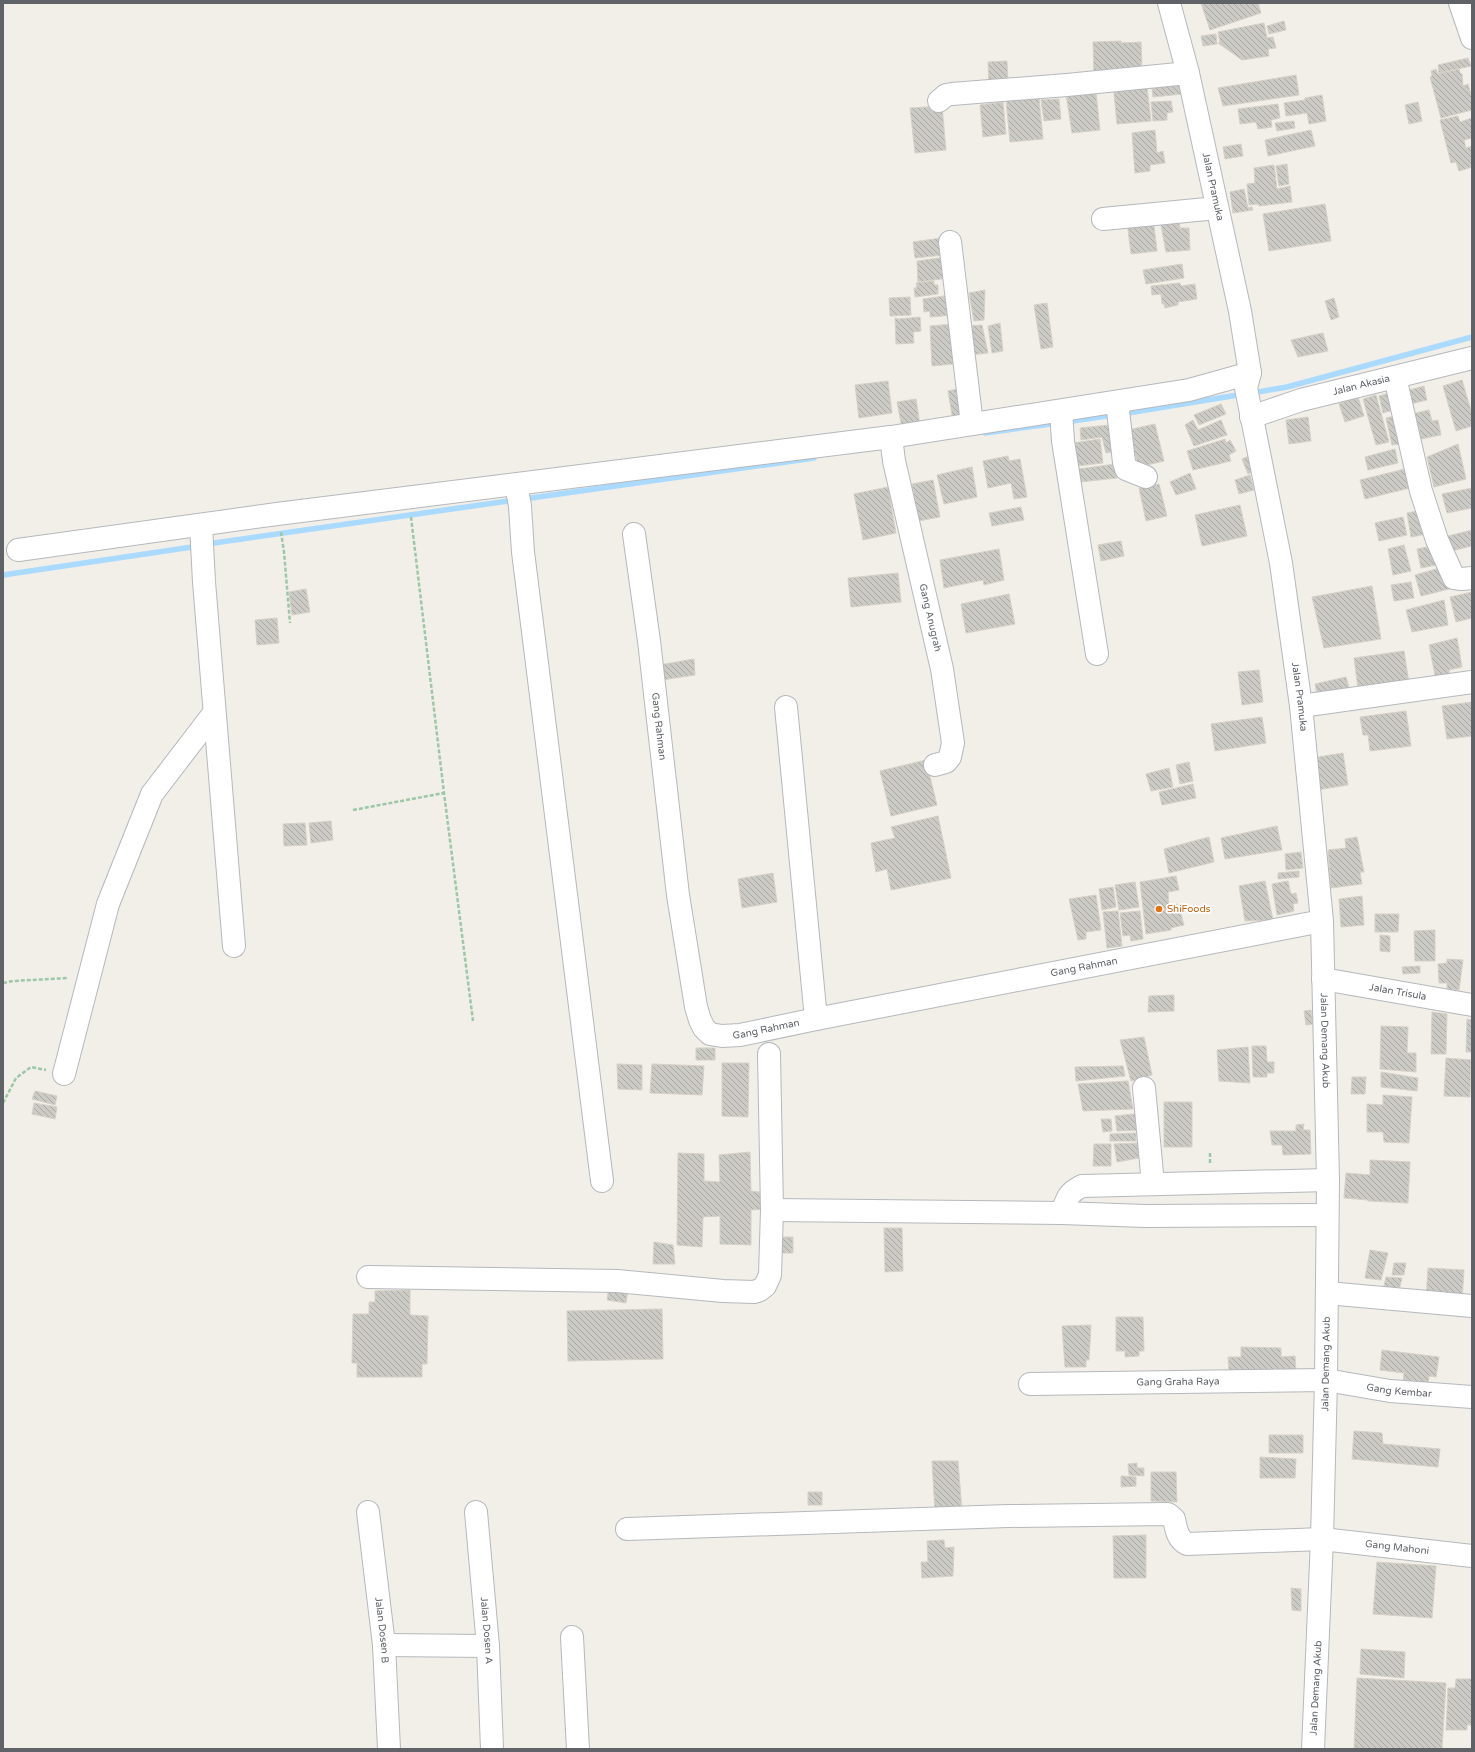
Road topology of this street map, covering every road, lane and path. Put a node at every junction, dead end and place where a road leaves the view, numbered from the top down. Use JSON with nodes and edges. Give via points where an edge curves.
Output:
{"nodes":[{"id":1,"x":1169,"y":3,"type":"edge"},
{"id":2,"x":1460,"y":3,"type":"edge"},
{"id":3,"x":1472,"y":38,"type":"edge"},
{"id":4,"x":1188,"y":72,"type":"junction"},
{"id":5,"x":939,"y":101,"type":"dead end"},
{"id":6,"x":1217,"y":208,"type":"junction"},
{"id":7,"x":1103,"y":219,"type":"dead end"},
{"id":8,"x":950,"y":242,"type":"dead end"},
{"id":9,"x":1472,"y":358,"type":"edge"},
{"id":10,"x":1396,"y":378,"type":"junction"},
{"id":11,"x":1249,"y":397,"type":"junction"},
{"id":12,"x":1118,"y":413,"type":"junction"},
{"id":13,"x":972,"y":424,"type":"junction"},
{"id":14,"x":1061,"y":424,"type":"junction"},
{"id":15,"x":892,"y":446,"type":"junction"},
{"id":16,"x":1146,"y":477,"type":"dead end"},
{"id":17,"x":516,"y":485,"type":"junction"},
{"id":18,"x":411,"y":514,"type":"dead end"},
{"id":19,"x":201,"y":525,"type":"junction"},
{"id":20,"x":280,"y":526,"type":"dead end"},
{"id":21,"x":634,"y":534,"type":"dead end"},
{"id":22,"x":18,"y":550,"type":"dead end"},
{"id":23,"x":1472,"y":578,"type":"edge"},
{"id":24,"x":290,"y":624,"type":"dead end"},
{"id":25,"x":1097,"y":654,"type":"dead end"},
{"id":26,"x":1472,"y":682,"type":"edge"},
{"id":27,"x":1301,"y":706,"type":"junction"},
{"id":28,"x":786,"y":707,"type":"dead end"},
{"id":29,"x":214,"y":713,"type":"junction"},
{"id":30,"x":935,"y":765,"type":"dead end"},
{"id":31,"x":444,"y":793,"type":"junction"},
{"id":32,"x":353,"y":810,"type":"dead end"},
{"id":33,"x":1322,"y":921,"type":"junction"},
{"id":34,"x":234,"y":946,"type":"dead end"},
{"id":35,"x":89,"y":978,"type":"junction"},
{"id":36,"x":1323,"y":979,"type":"junction"},
{"id":37,"x":3,"y":983,"type":"edge"},
{"id":38,"x":1472,"y":1005,"type":"edge"},
{"id":39,"x":816,"y":1019,"type":"junction"},
{"id":40,"x":473,"y":1021,"type":"dead end"},
{"id":41,"x":769,"y":1054,"type":"dead end"},
{"id":42,"x":64,"y":1074,"type":"joint"},
{"id":43,"x":1144,"y":1088,"type":"dead end"},
{"id":44,"x":3,"y":1103,"type":"edge"},
{"id":45,"x":1328,"y":1180,"type":"junction"},
{"id":46,"x":602,"y":1181,"type":"dead end"},
{"id":47,"x":1153,"y":1184,"type":"junction"},
{"id":48,"x":772,"y":1210,"type":"junction"},
{"id":49,"x":1062,"y":1212,"type":"junction"},
{"id":50,"x":1327,"y":1215,"type":"junction"},
{"id":51,"x":368,"y":1277,"type":"dead end"},
{"id":52,"x":1327,"y":1292,"type":"junction"},
{"id":53,"x":1472,"y":1306,"type":"edge"},
{"id":54,"x":1326,"y":1380,"type":"junction"},
{"id":55,"x":1030,"y":1384,"type":"dead end"},
{"id":56,"x":1472,"y":1397,"type":"edge"},
{"id":57,"x":368,"y":1512,"type":"dead end"},
{"id":58,"x":476,"y":1512,"type":"dead end"},
{"id":59,"x":627,"y":1529,"type":"dead end"},
{"id":60,"x":1322,"y":1539,"type":"junction"},
{"id":61,"x":1472,"y":1556,"type":"edge"},
{"id":62,"x":572,"y":1637,"type":"dead end"},
{"id":63,"x":384,"y":1645,"type":"junction"},
{"id":64,"x":488,"y":1646,"type":"junction"},
{"id":65,"x":389,"y":1749,"type":"edge"},
{"id":66,"x":492,"y":1749,"type":"edge"},
{"id":67,"x":578,"y":1749,"type":"edge"},
{"id":68,"x":1313,"y":1749,"type":"edge"}],
"edges":[{"from":1,"to":4,"type":"street","name":"Jalan Pramuka"},
{"from":2,"to":3,"type":"street"},
{"from":4,"to":5,"type":"street","via":[[952,94]]},
{"from":4,"to":6,"type":"street","name":"Jalan Pramuka"},
{"from":6,"to":7,"type":"street"},
{"from":6,"to":11,"type":"street","name":"Jalan Pramuka","via":[[1240,311]]},
{"from":8,"to":13,"type":"street"},
{"from":9,"to":10,"type":"street","name":"Jalan Akasia"},
{"from":10,"to":11,"type":"street","name":"Jalan Akasia","via":[[1301,400]]},
{"from":10,"to":23,"type":"street","via":[[1421,490],[1437,540],[1454,578]]},
{"from":11,"to":12,"type":"street","name":"Jalan Akasia","via":[[1189,390]]},
{"from":11,"to":27,"type":"street","name":"Jalan Pramuka","via":[[1281,563]]},
{"from":12,"to":14,"type":"street","name":"Jalan Akasia"},
{"from":12,"to":16,"type":"street","via":[[1126,469]]},
{"from":13,"to":14,"type":"street","name":"Jalan Akasia"},
{"from":13,"to":15,"type":"street","name":"Jalan Akasia"},
{"from":14,"to":25,"type":"street"},
{"from":15,"to":17,"type":"street","name":"Jalan Akasia"},
{"from":15,"to":30,"type":"street","name":"Gang Anugrah","via":[[942,669],[953,743],[950,757],[946,762]]},
{"from":17,"to":19,"type":"street","name":"Jalan Akasia"},
{"from":17,"to":46,"type":"street"},
{"from":18,"to":31,"type":"path"},
{"from":19,"to":22,"type":"street","name":"Jalan Akasia"},
{"from":19,"to":29,"type":"street"},
{"from":20,"to":24,"type":"path"},
{"from":21,"to":39,"type":"street","name":"Gang Rahman","via":[[678,895],[700,1020],[710,1034],[722,1036],[740,1035]]},
{"from":26,"to":27,"type":"street"},
{"from":27,"to":33,"type":"street","name":"Jalan Pramuka"},
{"from":28,"to":39,"type":"street"},
{"from":29,"to":34,"type":"street"},
{"from":29,"to":35,"type":"street","via":[[152,794],[108,904]]},
{"from":31,"to":32,"type":"path"},
{"from":31,"to":40,"type":"path"},
{"from":33,"to":36,"type":"street","name":"Jalan Pramuka"},
{"from":33,"to":39,"type":"street","name":"Gang Rahman"},
{"from":35,"to":37,"type":"path"},
{"from":35,"to":42,"type":"street"},
{"from":36,"to":38,"type":"street","name":"Jalan Trisula"},
{"from":36,"to":45,"type":"street","name":"Jalan Demang Akub"},
{"from":41,"to":48,"type":"street"},
{"from":42,"to":44,"type":"path","via":[[31,1067],[16,1078]]},
{"from":43,"to":47,"type":"street"},
{"from":45,"to":47,"type":"street"},
{"from":45,"to":50,"type":"street","name":"Jalan Demang Akub"},
{"from":47,"to":49,"type":"street","via":[[1082,1186],[1072,1191]]},
{"from":48,"to":49,"type":"street"},
{"from":48,"to":51,"type":"street","via":[[770,1275],[765,1286],[754,1292],[617,1281]]},
{"from":49,"to":50,"type":"street","via":[[1145,1216]]},
{"from":50,"to":52,"type":"street","name":"Jalan Demang Akub"},
{"from":52,"to":53,"type":"street"},
{"from":52,"to":54,"type":"street","name":"Jalan Demang Akub"},
{"from":54,"to":55,"type":"street","name":"Gang Graha Raya"},
{"from":54,"to":56,"type":"street","name":"Gang Kembar","via":[[1390,1391]]},
{"from":54,"to":60,"type":"street","name":"Jalan Demang Akub"},
{"from":57,"to":63,"type":"street","name":"Jalan Dosen B"},
{"from":58,"to":64,"type":"street","name":"Jalan Dosen A"},
{"from":59,"to":60,"type":"street","name":"Gang Mahoni","via":[[1008,1516],[1168,1514],[1174,1518],[1182,1542],[1187,1544]]},
{"from":60,"to":61,"type":"street","name":"Gang Mahoni"},
{"from":60,"to":68,"type":"street","name":"Jalan Demang Akub"},
{"from":62,"to":67,"type":"street"},
{"from":63,"to":64,"type":"street"},
{"from":63,"to":65,"type":"street","name":"Jalan Dosen B"},
{"from":64,"to":66,"type":"street","name":"Jalan Dosen A"}]}
